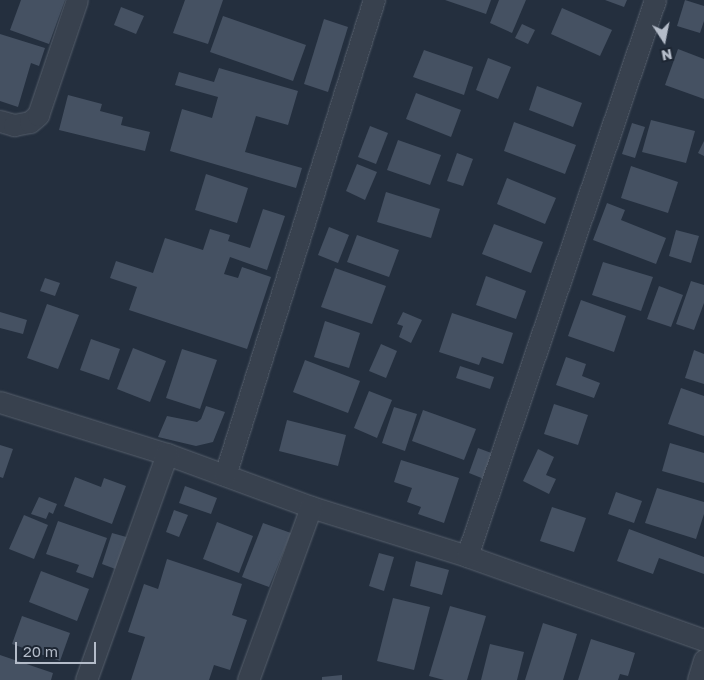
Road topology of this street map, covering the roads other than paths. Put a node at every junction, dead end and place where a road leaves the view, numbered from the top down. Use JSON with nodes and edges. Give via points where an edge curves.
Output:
{"nodes":[{"id":1,"x":77,"y":0,"type":"edge"},
{"id":2,"x":374,"y":0,"type":"edge"},
{"id":3,"x":655,"y":0,"type":"edge"},
{"id":4,"x":0,"y":121,"type":"edge"},
{"id":5,"x":0,"y":402,"type":"edge"},
{"id":6,"x":167,"y":454,"type":"junction"},
{"id":7,"x":225,"y":475,"type":"junction"},
{"id":8,"x":311,"y":507,"type":"junction"},
{"id":9,"x":467,"y":556,"type":"junction"},
{"id":10,"x":704,"y":640,"type":"edge"},
{"id":11,"x":704,"y":660,"type":"edge"},
{"id":12,"x":86,"y":680,"type":"edge"},
{"id":13,"x":248,"y":680,"type":"edge"},
{"id":14,"x":698,"y":680,"type":"edge"}],
"edges":[{"from":1,"to":4,"type":"street","via":[[38,115],[30,122],[14,125]]},
{"from":2,"to":7,"type":"street"},
{"from":3,"to":9,"type":"street"},
{"from":5,"to":6,"type":"street"},
{"from":6,"to":7,"type":"street"},
{"from":6,"to":12,"type":"street"},
{"from":7,"to":8,"type":"street"},
{"from":8,"to":9,"type":"street"},
{"from":8,"to":13,"type":"street"},
{"from":9,"to":10,"type":"street"},
{"from":11,"to":14,"type":"street"}]}
